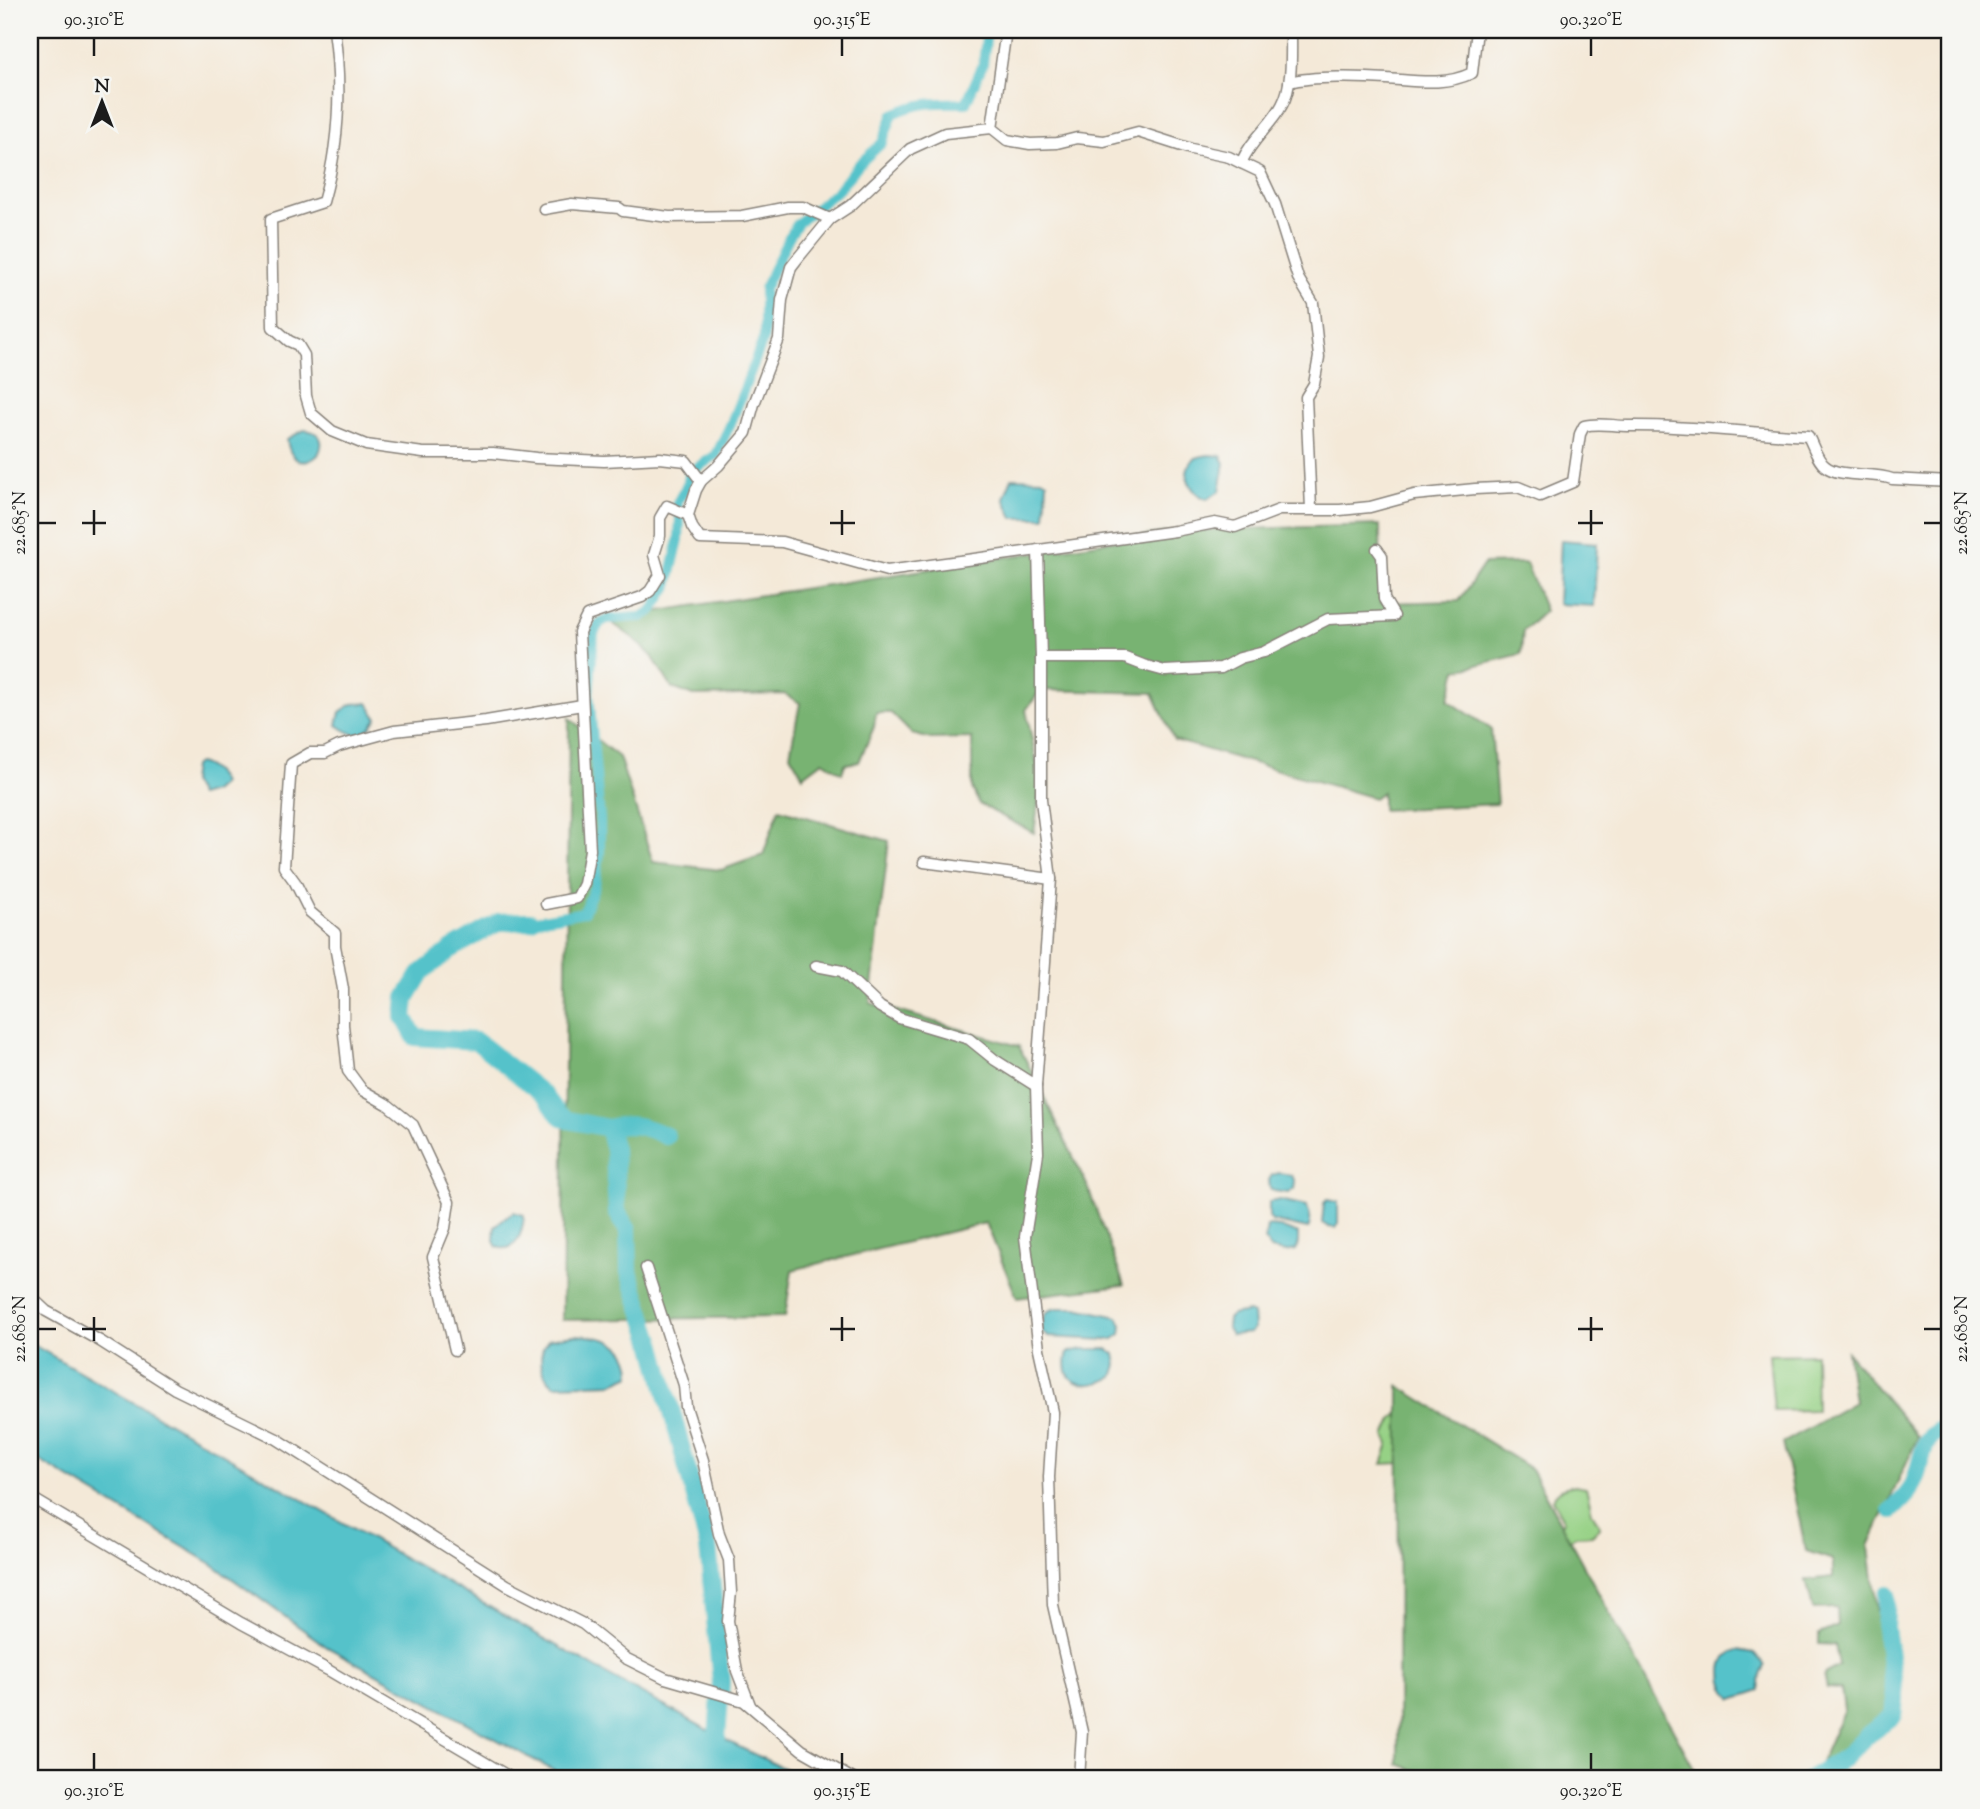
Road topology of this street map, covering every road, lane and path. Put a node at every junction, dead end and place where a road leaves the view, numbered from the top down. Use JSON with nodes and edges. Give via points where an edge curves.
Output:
{"nodes":[{"id":1,"x":334,"y":30,"type":"edge"},
{"id":2,"x":1006,"y":30,"type":"edge"},
{"id":3,"x":1291,"y":30,"type":"edge"},
{"id":4,"x":1477,"y":30,"type":"edge"},
{"id":5,"x":1289,"y":82,"type":"junction"},
{"id":6,"x":992,"y":128,"type":"junction"},
{"id":7,"x":1241,"y":163,"type":"junction"},
{"id":8,"x":544,"y":209,"type":"dead end"},
{"id":9,"x":828,"y":218,"type":"junction"},
{"id":10,"x":701,"y":481,"type":"junction"},
{"id":11,"x":1950,"y":482,"type":"edge"},
{"id":12,"x":1311,"y":509,"type":"junction"},
{"id":13,"x":688,"y":515,"type":"junction"},
{"id":14,"x":1377,"y":549,"type":"dead end"},
{"id":15,"x":1038,"y":550,"type":"junction"},
{"id":16,"x":1041,"y":658,"type":"junction"},
{"id":17,"x":582,"y":705,"type":"junction"},
{"id":18,"x":924,"y":862,"type":"dead end"},
{"id":19,"x":1051,"y":879,"type":"junction"},
{"id":20,"x":546,"y":904,"type":"dead end"},
{"id":21,"x":816,"y":966,"type":"dead end"},
{"id":22,"x":1036,"y":1086,"type":"junction"},
{"id":23,"x":646,"y":1268,"type":"dead end"},
{"id":24,"x":30,"y":1296,"type":"edge"},
{"id":25,"x":454,"y":1350,"type":"dead end"},
{"id":26,"x":30,"y":1497,"type":"edge"},
{"id":27,"x":748,"y":1705,"type":"junction"},
{"id":28,"x":513,"y":1779,"type":"edge"},
{"id":29,"x":853,"y":1779,"type":"edge"},
{"id":30,"x":1079,"y":1779,"type":"edge"}],
"edges":[{"from":1,"to":10,"type":"street","via":[[339,101],[323,202],[271,219],[273,327],[304,355],[310,413],[332,431],[366,444],[423,453],[604,461],[660,458],[686,461]]},
{"from":2,"to":6,"type":"street"},
{"from":3,"to":5,"type":"street"},
{"from":4,"to":5,"type":"street","via":[[1472,73],[1458,79],[1425,82],[1368,77]]},
{"from":5,"to":7,"type":"street","via":[[1282,107]]},
{"from":6,"to":7,"type":"street","via":[[1007,140],[1030,144],[1077,138],[1104,141],[1138,132]]},
{"from":6,"to":9,"type":"street","via":[[945,134],[920,143],[850,206]]},
{"from":7,"to":12,"type":"street","via":[[1260,172],[1315,315],[1320,357],[1306,397]]},
{"from":8,"to":9,"type":"street","via":[[572,204],[669,218],[742,216],[803,207]]},
{"from":9,"to":10,"type":"street","via":[[791,267],[779,339],[746,433]]},
{"from":10,"to":13,"type":"street"},
{"from":11,"to":12,"type":"street","via":[[1833,471],[1822,465],[1808,436],[1675,425],[1593,424],[1584,426],[1580,434],[1573,482],[1540,496],[1518,487],[1475,489],[1340,510]]},
{"from":12,"to":15,"type":"street","via":[[1279,510],[1235,527],[1215,523]]},
{"from":13,"to":15,"type":"street","via":[[700,539],[782,542],[887,571]]},
{"from":13,"to":17,"type":"street","via":[[667,506],[660,518],[654,555],[660,575],[650,591],[587,616],[579,632]]},
{"from":14,"to":16,"type":"street","via":[[1382,556],[1384,599],[1394,616],[1328,620],[1221,668],[1165,671],[1125,658]]},
{"from":15,"to":16,"type":"street"},
{"from":16,"to":19,"type":"street","via":[[1041,800]]},
{"from":17,"to":20,"type":"street","via":[[590,850],[577,898]]},
{"from":17,"to":25,"type":"street","via":[[394,731],[325,753],[310,753],[291,764],[284,867],[310,912],[335,933],[348,1071],[362,1090],[413,1125],[449,1202],[433,1257]]},
{"from":18,"to":19,"type":"street"},
{"from":19,"to":22,"type":"street"},
{"from":21,"to":22,"type":"street","via":[[842,971],[880,1007],[899,1018],[969,1039]]},
{"from":22,"to":30,"type":"street","via":[[1038,1153],[1025,1237],[1039,1349],[1053,1412],[1049,1477],[1053,1605],[1082,1732]]},
{"from":23,"to":27,"type":"street","via":[[684,1385],[686,1407],[729,1560],[727,1621]]},
{"from":24,"to":27,"type":"street","via":[[46,1311],[175,1389],[277,1439],[507,1585],[583,1624],[625,1658],[665,1678]]},
{"from":26,"to":28,"type":"street"},
{"from":27,"to":29,"type":"street","via":[[802,1750]]}]}
